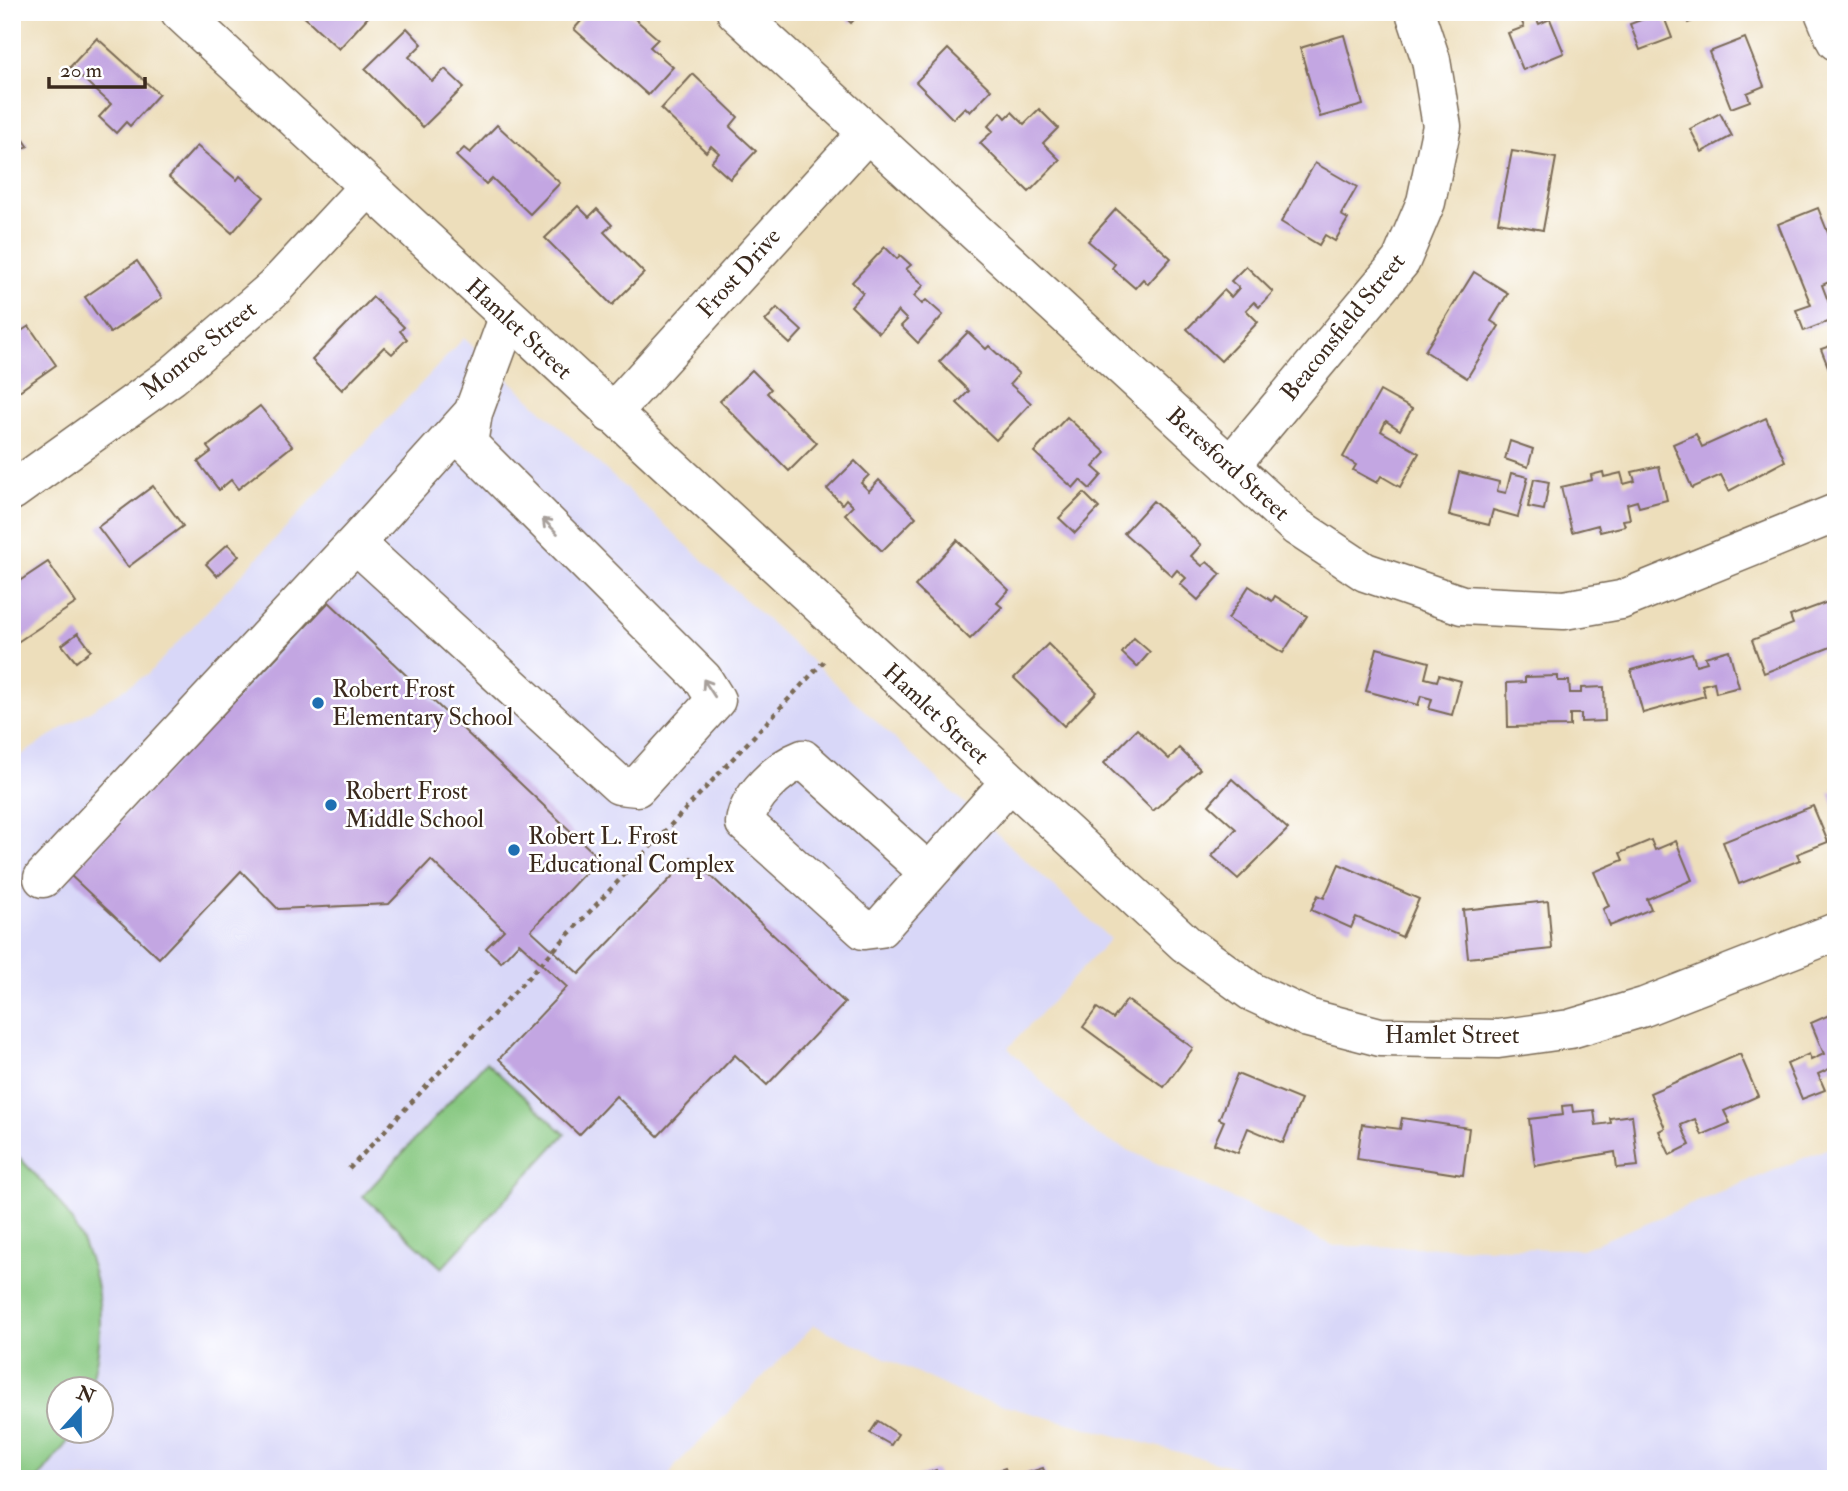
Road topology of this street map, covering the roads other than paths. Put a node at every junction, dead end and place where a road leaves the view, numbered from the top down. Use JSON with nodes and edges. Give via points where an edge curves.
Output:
{"nodes":[{"id":1,"x":180,"y":12,"type":"edge"},
{"id":2,"x":736,"y":12,"type":"edge"},
{"id":3,"x":1415,"y":12,"type":"edge"},
{"id":4,"x":1824,"y":12,"type":"edge"},
{"id":5,"x":1836,"y":41,"type":"edge"},
{"id":6,"x":867,"y":133,"type":"junction"},
{"id":7,"x":367,"y":188,"type":"junction"},
{"id":8,"x":508,"y":318,"type":"junction"},
{"id":9,"x":473,"y":414,"type":"junction"},
{"id":10,"x":611,"y":414,"type":"junction"},
{"id":11,"x":1230,"y":466,"type":"junction"},
{"id":12,"x":12,"y":491,"type":"edge"},
{"id":13,"x":1836,"y":513,"type":"edge"},
{"id":14,"x":363,"y":536,"type":"junction"},
{"id":15,"x":1010,"y":782,"type":"junction"},
{"id":16,"x":929,"y":873,"type":"junction"},
{"id":17,"x":43,"y":878,"type":"dead end"},
{"id":18,"x":1836,"y":932,"type":"edge"}],
"edges":[{"from":1,"to":7,"type":"street","name":"Hamlet Street"},
{"from":2,"to":6,"type":"street","name":"Beresford Street"},
{"from":3,"to":11,"type":"street","name":"Beaconsfield Street","via":[[1431,60],[1442,126],[1426,202],[1401,261]]},
{"from":4,"to":5,"type":"street"},
{"from":6,"to":10,"type":"street","name":"Frost Drive"},
{"from":6,"to":11,"type":"street","name":"Beresford Street"},
{"from":7,"to":8,"type":"street","name":"Hamlet Street"},
{"from":7,"to":12,"type":"street","name":"Monroe Street","via":[[274,288],[172,376]]},
{"from":8,"to":9,"type":"street"},
{"from":8,"to":10,"type":"street","name":"Hamlet Street"},
{"from":9,"to":14,"type":"street"},
{"from":14,"to":9,"type":"street","one_way":true,"via":[[364,551],[619,785],[636,787],[716,700],[703,679],[468,444]]},
{"from":10,"to":15,"type":"street","name":"Hamlet Street"},
{"from":11,"to":13,"type":"street","name":"Beresford Street","via":[[1297,527],[1365,572],[1462,604],[1564,610],[1621,600]]},
{"from":14,"to":17,"type":"street"},
{"from":15,"to":16,"type":"street"},
{"from":15,"to":18,"type":"street","name":"Hamlet Street","via":[[1186,944],[1252,992],[1308,1018],[1380,1037],[1498,1039],[1570,1029],[1644,1007]]},
{"from":16,"to":16,"type":"street","via":[[880,928],[864,930],[745,823],[747,808],[788,765],[803,759]]}]}
